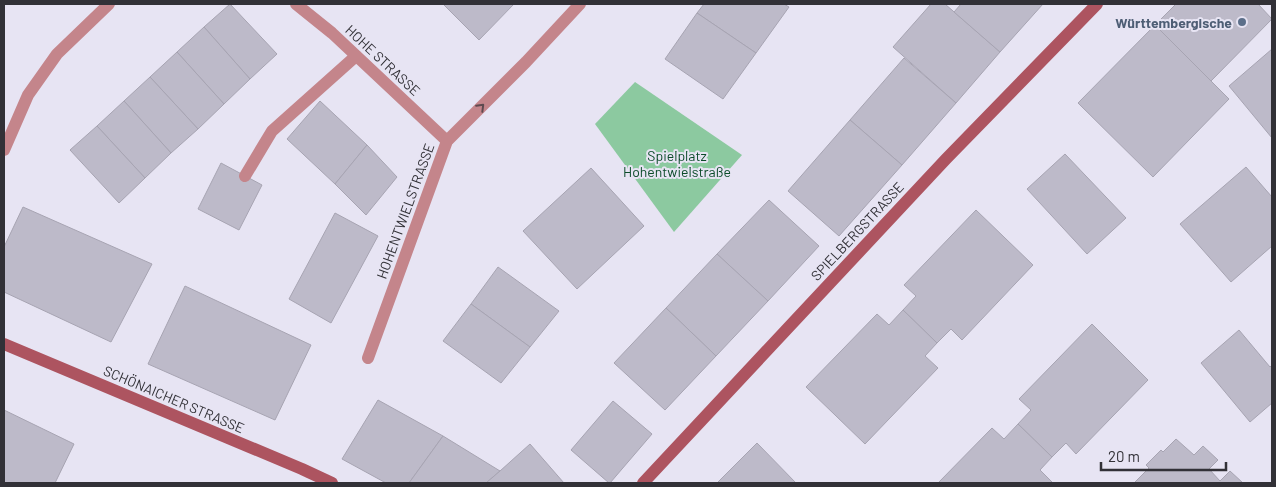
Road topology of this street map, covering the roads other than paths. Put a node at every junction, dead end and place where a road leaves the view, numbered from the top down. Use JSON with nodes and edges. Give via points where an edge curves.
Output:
{"nodes":[{"id":1,"x":109,"y":4,"type":"edge"},
{"id":2,"x":296,"y":4,"type":"edge"},
{"id":3,"x":580,"y":4,"type":"edge"},
{"id":4,"x":1097,"y":4,"type":"edge"},
{"id":5,"x":356,"y":56,"type":"junction"},
{"id":6,"x":446,"y":141,"type":"junction"},
{"id":7,"x":4,"y":150,"type":"edge"},
{"id":8,"x":245,"y":176,"type":"dead end"},
{"id":9,"x":4,"y":344,"type":"edge"},
{"id":10,"x":368,"y":358,"type":"dead end"},
{"id":11,"x":332,"y":483,"type":"edge"},
{"id":12,"x":643,"y":483,"type":"edge"}],
"edges":[{"from":1,"to":7,"type":"street","via":[[52,60],[28,95]]},
{"from":2,"to":5,"type":"street","name":"HOHE STRASSE"},
{"from":6,"to":3,"type":"street","name":"HOHENTWIELSTRASSE","one_way":true},
{"from":4,"to":12,"type":"street","name":"SPIELBERGSTRASSE","via":[[946,159]]},
{"from":5,"to":6,"type":"street","name":"HOHE STRASSE"},
{"from":5,"to":8,"type":"street","via":[[272,131]]},
{"from":6,"to":10,"type":"street","name":"HOHENTWIELSTRASSE"},
{"from":9,"to":11,"type":"street","name":"SCHÖNAICHER STRASSE"}]}
